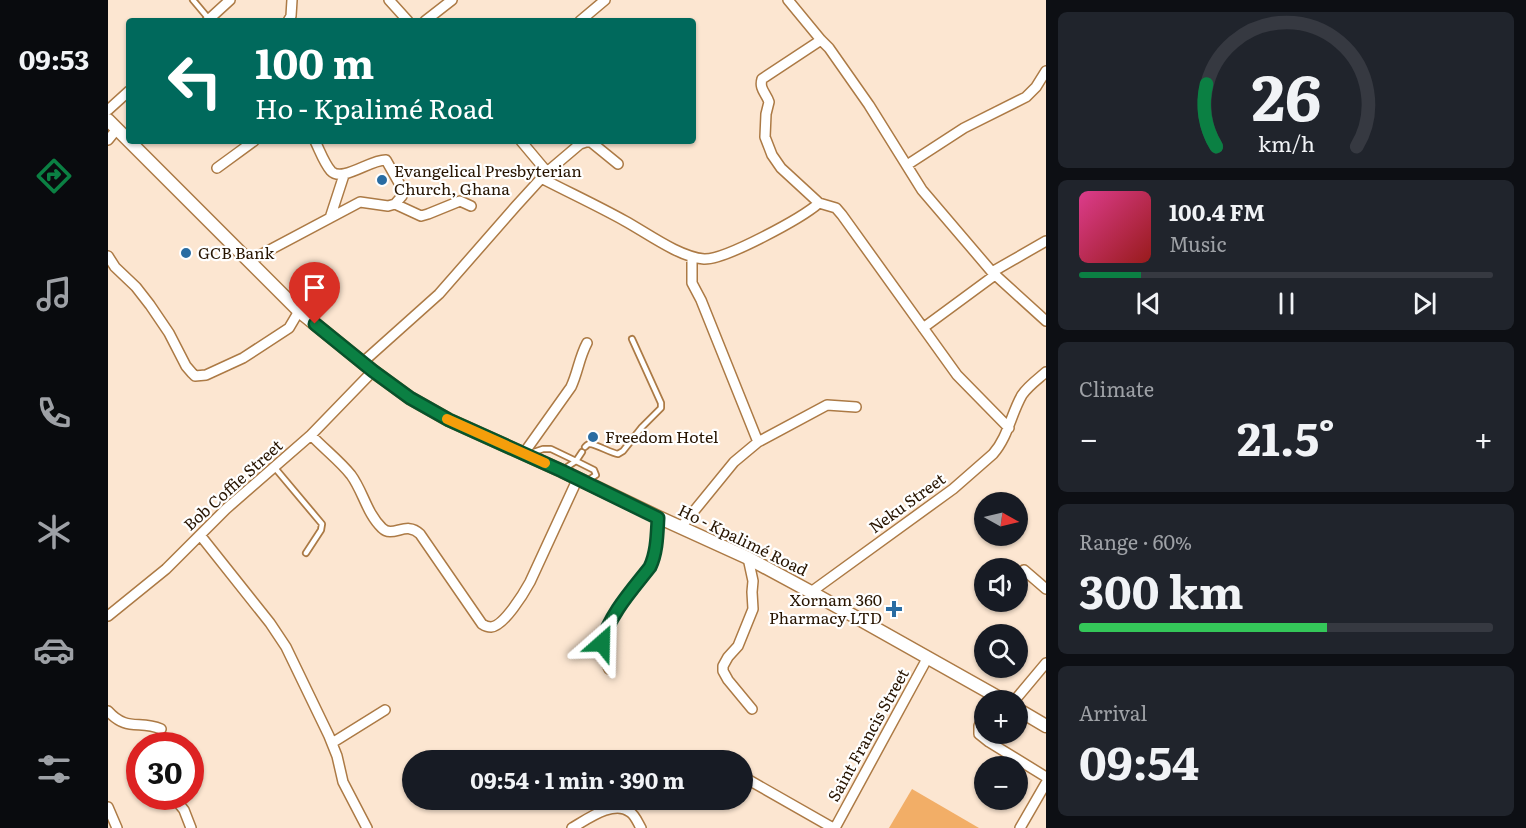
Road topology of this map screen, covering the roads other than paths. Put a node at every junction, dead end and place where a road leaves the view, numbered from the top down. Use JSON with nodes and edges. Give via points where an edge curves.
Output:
{"nodes":[{"id":1,"x":193,"y":0,"type":"edge"},
{"id":2,"x":230,"y":0,"type":"edge"},
{"id":3,"x":292,"y":0,"type":"edge"},
{"id":4,"x":389,"y":0,"type":"edge"},
{"id":5,"x":452,"y":0,"type":"edge"},
{"id":6,"x":605,"y":0,"type":"edge"},
{"id":7,"x":788,"y":0,"type":"edge"},
{"id":8,"x":206,"y":18,"type":"edge"},
{"id":9,"x":210,"y":18,"type":"edge"},
{"id":10,"x":290,"y":18,"type":"edge"},
{"id":11,"x":405,"y":18,"type":"edge"},
{"id":12,"x":429,"y":18,"type":"edge"},
{"id":13,"x":584,"y":18,"type":"edge"},
{"id":14,"x":821,"y":40,"type":"junction"},
{"id":15,"x":1046,"y":71,"type":"edge"},
{"id":16,"x":126,"y":94,"type":"edge"},
{"id":17,"x":108,"y":110,"type":"edge"},
{"id":18,"x":108,"y":120,"type":"edge"},
{"id":19,"x":111,"y":136,"type":"edge"},
{"id":20,"x":250,"y":144,"type":"edge"},
{"id":21,"x":317,"y":144,"type":"edge"},
{"id":22,"x":524,"y":144,"type":"edge"},
{"id":23,"x":580,"y":144,"type":"edge"},
{"id":24,"x":594,"y":144,"type":"edge"},
{"id":25,"x":618,"y":164,"type":"dead end"},
{"id":26,"x":907,"y":165,"type":"junction"},
{"id":27,"x":217,"y":168,"type":"dead end"},
{"id":28,"x":344,"y":175,"type":"junction"},
{"id":29,"x":545,"y":175,"type":"junction"},
{"id":30,"x":819,"y":203,"type":"junction"},
{"id":31,"x":395,"y":204,"type":"junction"},
{"id":32,"x":471,"y":206,"type":"dead end"},
{"id":33,"x":330,"y":218,"type":"junction"},
{"id":34,"x":1046,"y":241,"type":"edge"},
{"id":35,"x":108,"y":256,"type":"edge"},
{"id":36,"x":692,"y":257,"type":"junction"},
{"id":37,"x":249,"y":261,"type":"junction"},
{"id":38,"x":994,"y":273,"type":"junction"},
{"id":39,"x":299,"y":311,"type":"junction"},
{"id":40,"x":1046,"y":321,"type":"edge"},
{"id":41,"x":923,"y":328,"type":"junction"},
{"id":42,"x":632,"y":339,"type":"dead end"},
{"id":43,"x":587,"y":342,"type":"dead end"},
{"id":44,"x":363,"y":362,"type":"junction"},
{"id":45,"x":373,"y":371,"type":"junction"},
{"id":46,"x":1046,"y":372,"type":"edge"},
{"id":47,"x":856,"y":406,"type":"dead end"},
{"id":48,"x":1009,"y":428,"type":"junction"},
{"id":49,"x":311,"y":435,"type":"junction"},
{"id":50,"x":758,"y":442,"type":"junction"},
{"id":51,"x":525,"y":454,"type":"junction"},
{"id":52,"x":576,"y":461,"type":"junction"},
{"id":53,"x":275,"y":468,"type":"junction"},
{"id":54,"x":562,"y":471,"type":"junction"},
{"id":55,"x":582,"y":480,"type":"junction"},
{"id":56,"x":658,"y":518,"type":"junction"},
{"id":57,"x":681,"y":527,"type":"junction"},
{"id":58,"x":200,"y":535,"type":"junction"},
{"id":59,"x":306,"y":553,"type":"dead end"},
{"id":60,"x":748,"y":558,"type":"junction"},
{"id":61,"x":1028,"y":573,"type":"edge"},
{"id":62,"x":1046,"y":589,"type":"edge"},
{"id":63,"x":811,"y":592,"type":"junction"},
{"id":64,"x":108,"y":616,"type":"edge"},
{"id":65,"x":928,"y":657,"type":"junction"},
{"id":66,"x":1046,"y":663,"type":"edge"},
{"id":67,"x":609,"y":669,"type":"dead end"},
{"id":68,"x":979,"y":690,"type":"edge"},
{"id":69,"x":1023,"y":690,"type":"edge"},
{"id":70,"x":752,"y":709,"type":"dead end"},
{"id":71,"x":385,"y":710,"type":"dead end"},
{"id":72,"x":108,"y":712,"type":"edge"},
{"id":73,"x":1028,"y":715,"type":"edge"},
{"id":74,"x":1046,"y":726,"type":"edge"},
{"id":75,"x":161,"y":729,"type":"dead end"},
{"id":76,"x":332,"y":743,"type":"junction"},
{"id":77,"x":992,"y":744,"type":"edge"},
{"id":78,"x":1046,"y":777,"type":"edge"},
{"id":79,"x":753,"y":782,"type":"edge"},
{"id":80,"x":1046,"y":783,"type":"edge"},
{"id":81,"x":108,"y":807,"type":"edge"},
{"id":82,"x":184,"y":810,"type":"edge"},
{"id":83,"x":117,"y":828,"type":"edge"},
{"id":84,"x":191,"y":828,"type":"edge"},
{"id":85,"x":367,"y":828,"type":"edge"},
{"id":86,"x":572,"y":828,"type":"edge"},
{"id":87,"x":641,"y":828,"type":"edge"},
{"id":88,"x":834,"y":828,"type":"edge"},
{"id":89,"x":1020,"y":828,"type":"edge"}],
"edges":[{"from":1,"to":8,"type":"lane"},
{"from":2,"to":9,"type":"street"},
{"from":3,"to":10,"type":"street"},
{"from":4,"to":11,"type":"street"},
{"from":5,"to":12,"type":"street"},
{"from":6,"to":13,"type":"street"},
{"from":7,"to":14,"type":"street"},
{"from":14,"to":26,"type":"street"},
{"from":14,"to":30,"type":"street","via":[[760,84],[770,102],[765,137],[772,154],[781,168]]},
{"from":15,"to":26,"type":"street","via":[[1026,98],[964,128]]},
{"from":16,"to":17,"type":"street"},
{"from":18,"to":19,"type":"main road","name":"Ho - Kpalimé Road"},
{"from":19,"to":37,"type":"main road","name":"Ho - Kpalimé Road"},
{"from":20,"to":27,"type":"street"},
{"from":21,"to":28,"type":"street","via":[[332,172]]},
{"from":22,"to":29,"type":"street"},
{"from":23,"to":29,"type":"street"},
{"from":24,"to":25,"type":"street"},
{"from":26,"to":38,"type":"street","via":[[922,190]]},
{"from":28,"to":31,"type":"street","via":[[386,160],[402,190]]},
{"from":28,"to":33,"type":"street"},
{"from":29,"to":36,"type":"street"},
{"from":29,"to":44,"type":"street","via":[[440,294]]},
{"from":30,"to":36,"type":"street","via":[[767,235],[720,256]]},
{"from":30,"to":41,"type":"street","via":[[842,214]]},
{"from":31,"to":32,"type":"street","via":[[421,216],[460,201]]},
{"from":31,"to":33,"type":"street","via":[[360,202]]},
{"from":33,"to":37,"type":"street"},
{"from":34,"to":38,"type":"street"},
{"from":35,"to":39,"type":"street","via":[[150,305],[195,376],[243,358],[289,328]]},
{"from":36,"to":50,"type":"street","via":[[692,283]]},
{"from":37,"to":39,"type":"main road","name":"Ho - Kpalimé Road"},
{"from":38,"to":40,"type":"street"},
{"from":38,"to":41,"type":"street"},
{"from":39,"to":44,"type":"main road","name":"Ho - Kpalimé Road"},
{"from":41,"to":48,"type":"street","via":[[957,375]]},
{"from":42,"to":52,"type":"lane","via":[[661,408],[623,451],[618,454],[587,445]]},
{"from":43,"to":51,"type":"street","via":[[572,387]]},
{"from":44,"to":45,"type":"main road","name":"Ho - Kpalimé Road"},
{"from":45,"to":49,"type":"street","name":"Bob Coffie Street"},
{"from":45,"to":51,"type":"main road","name":"Ho - Kpalimé Road","via":[[449,420]]},
{"from":46,"to":48,"type":"street","name":"Neku Street","via":[[1023,394]]},
{"from":47,"to":50,"type":"street","via":[[827,405]]},
{"from":48,"to":63,"type":"street","name":"Neku Street","via":[[993,454],[952,489]]},
{"from":49,"to":53,"type":"street","name":"Bob Coffie Street"},
{"from":49,"to":55,"type":"street","via":[[351,476],[380,527],[387,532],[406,528],[420,534],[482,624],[488,627],[500,623],[521,598]]},
{"from":50,"to":57,"type":"street","via":[[734,462]]},
{"from":51,"to":52,"type":"lane","via":[[551,448]]},
{"from":51,"to":54,"type":"main road","name":"Ho - Kpalimé Road"},
{"from":52,"to":54,"type":"lane"},
{"from":52,"to":55,"type":"lane","via":[[596,472]]},
{"from":53,"to":58,"type":"street","name":"Bob Coffie Street"},
{"from":53,"to":59,"type":"lane","via":[[322,524]]},
{"from":54,"to":55,"type":"main road","name":"Ho - Kpalimé Road"},
{"from":55,"to":56,"type":"main road","name":"Ho - Kpalimé Road"},
{"from":56,"to":57,"type":"main road","name":"Ho - Kpalimé Road"},
{"from":56,"to":67,"type":"street","via":[[657,543],[650,567],[621,605],[603,638]]},
{"from":57,"to":60,"type":"main road","name":"Ho - Kpalimé Road"},
{"from":58,"to":64,"type":"street","name":"Bob Coffie Street","via":[[166,569]]},
{"from":58,"to":76,"type":"street","via":[[286,647]]},
{"from":60,"to":63,"type":"main road","name":"Ho - Kpalimé Road"},
{"from":60,"to":70,"type":"street","via":[[753,609],[723,671]]},
{"from":61,"to":62,"type":"street"},
{"from":63,"to":65,"type":"main road","name":"Ho - Kpalimé Road"},
{"from":65,"to":68,"type":"main road","name":"Ho - Kpalimé Road"},
{"from":65,"to":88,"type":"street","name":"Saint Francis Street"},
{"from":66,"to":69,"type":"street"},
{"from":71,"to":76,"type":"street"},
{"from":72,"to":75,"type":"street","via":[[124,723]]},
{"from":73,"to":74,"type":"main road"},
{"from":76,"to":85,"type":"street","via":[[343,782]]},
{"from":77,"to":78,"type":"street"},
{"from":79,"to":88,"type":"street"},
{"from":80,"to":89,"type":"street"},
{"from":81,"to":83,"type":"street"},
{"from":82,"to":84,"type":"street"},
{"from":86,"to":87,"type":"street","via":[[616,807],[633,814]]}]}
